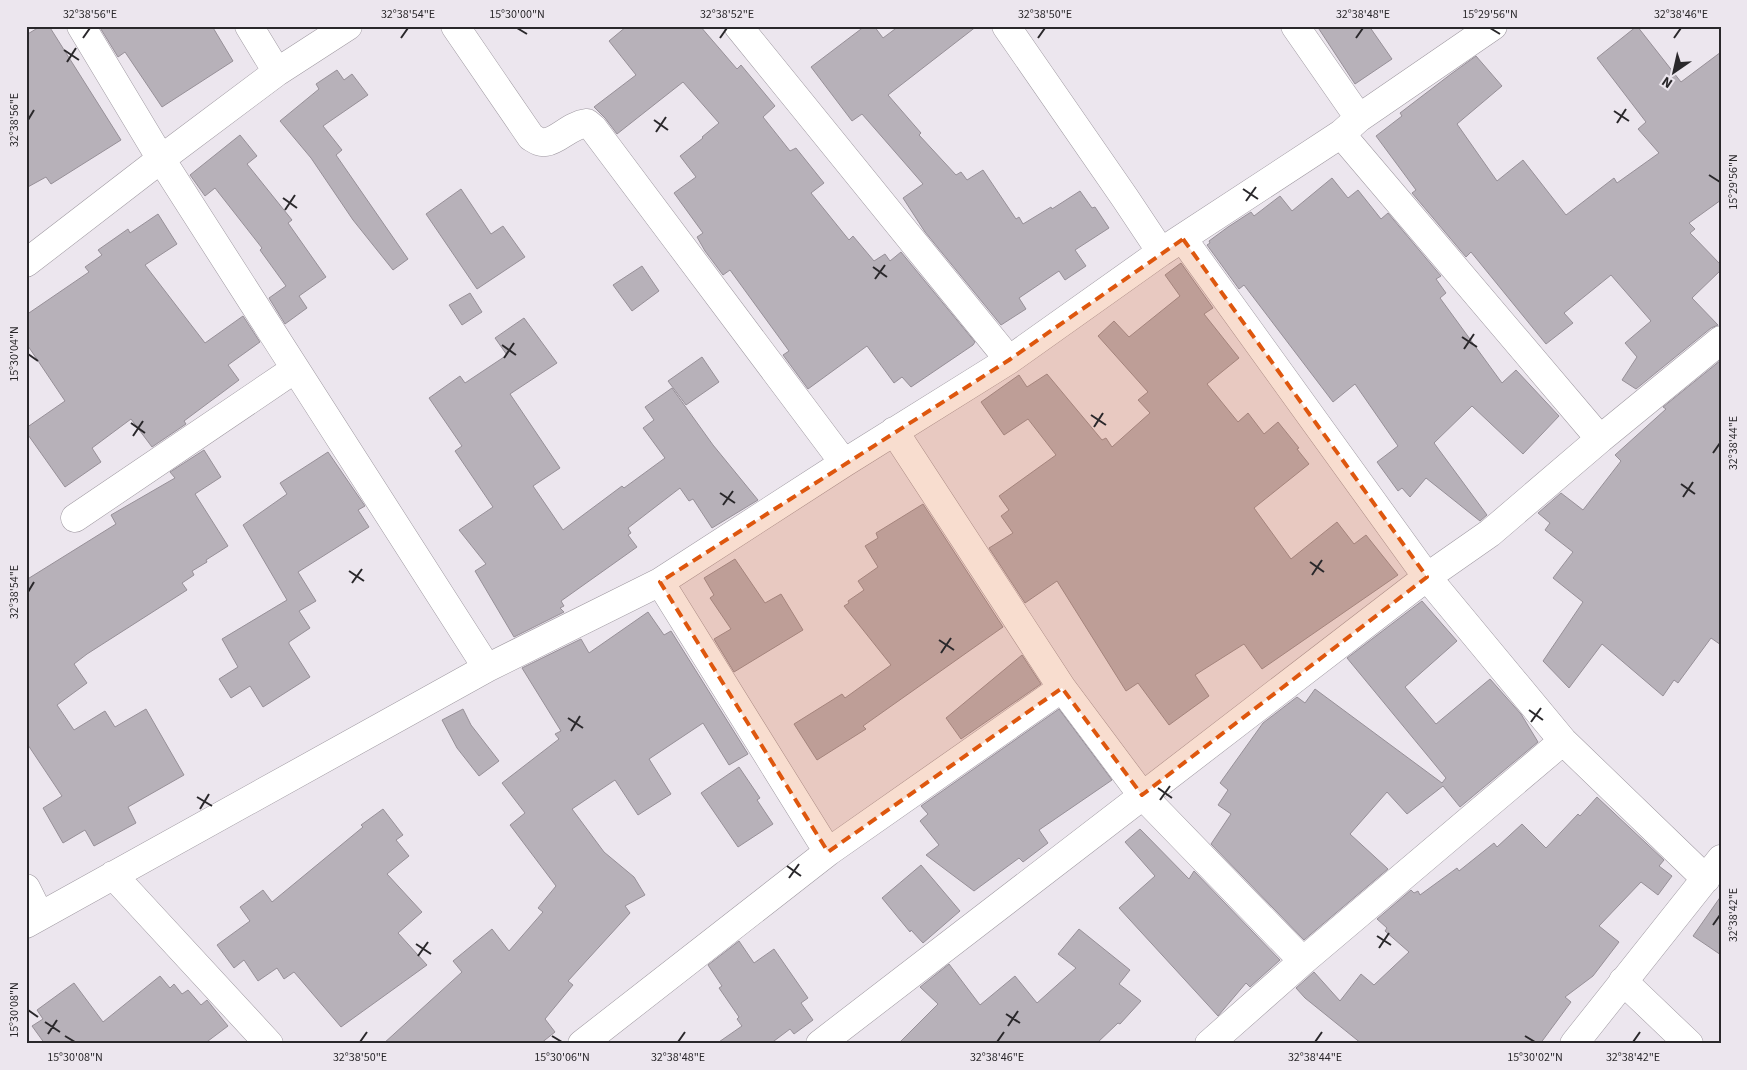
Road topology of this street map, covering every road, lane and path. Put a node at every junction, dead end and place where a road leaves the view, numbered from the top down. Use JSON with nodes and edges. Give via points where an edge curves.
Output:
{"nodes":[{"id":1,"x":81,"y":26,"type":"edge"},
{"id":2,"x":250,"y":26,"type":"edge"},
{"id":3,"x":348,"y":26,"type":"edge"},
{"id":4,"x":455,"y":26,"type":"edge"},
{"id":5,"x":738,"y":26,"type":"edge"},
{"id":6,"x":1006,"y":26,"type":"edge"},
{"id":7,"x":1295,"y":26,"type":"edge"},
{"id":8,"x":1493,"y":26,"type":"edge"},
{"id":9,"x":277,"y":72,"type":"junction"},
{"id":10,"x":1350,"y":126,"type":"junction"},
{"id":11,"x":161,"y":159,"type":"junction"},
{"id":12,"x":1172,"y":245,"type":"junction"},
{"id":13,"x":26,"y":263,"type":"edge"},
{"id":14,"x":1721,"y":340,"type":"edge"},
{"id":15,"x":1009,"y":360,"type":"junction"},
{"id":16,"x":295,"y":369,"type":"junction"},
{"id":17,"x":894,"y":431,"type":"junction"},
{"id":18,"x":1600,"y":439,"type":"junction"},
{"id":19,"x":844,"y":463,"type":"junction"},
{"id":20,"x":75,"y":518,"type":"dead end"},
{"id":21,"x":1427,"y":577,"type":"junction"},
{"id":22,"x":660,"y":582,"type":"junction"},
{"id":23,"x":487,"y":668,"type":"junction"},
{"id":24,"x":1062,"y":688,"type":"junction"},
{"id":25,"x":1563,"y":741,"type":"junction"},
{"id":26,"x":1142,"y":795,"type":"junction"},
{"id":27,"x":828,"y":852,"type":"junction"},
{"id":28,"x":1713,"y":869,"type":"edge"},
{"id":29,"x":113,"y":876,"type":"junction"},
{"id":30,"x":26,"y":888,"type":"edge"},
{"id":31,"x":33,"y":920,"type":"edge"},
{"id":32,"x":1303,"y":961,"type":"junction"},
{"id":33,"x":1623,"y":981,"type":"junction"},
{"id":34,"x":269,"y":1044,"type":"edge"},
{"id":35,"x":582,"y":1044,"type":"edge"},
{"id":36,"x":820,"y":1044,"type":"edge"},
{"id":37,"x":1209,"y":1044,"type":"edge"},
{"id":38,"x":1574,"y":1044,"type":"edge"},
{"id":39,"x":1689,"y":1044,"type":"edge"}],
"edges":[{"from":1,"to":11,"type":"street"},
{"from":2,"to":9,"type":"street"},
{"from":3,"to":9,"type":"street"},
{"from":4,"to":19,"type":"street","via":[[532,137],[539,142],[547,142],[578,124],[586,123],[592,128]]},
{"from":5,"to":15,"type":"street"},
{"from":6,"to":12,"type":"street","via":[[1125,198]]},
{"from":7,"to":10,"type":"street"},
{"from":8,"to":10,"type":"street"},
{"from":9,"to":11,"type":"street"},
{"from":10,"to":12,"type":"street"},
{"from":10,"to":18,"type":"street"},
{"from":11,"to":13,"type":"street"},
{"from":11,"to":16,"type":"street"},
{"from":12,"to":15,"type":"street"},
{"from":12,"to":21,"type":"street"},
{"from":14,"to":18,"type":"street"},
{"from":15,"to":17,"type":"street"},
{"from":16,"to":20,"type":"street"},
{"from":16,"to":23,"type":"street"},
{"from":17,"to":19,"type":"street"},
{"from":17,"to":24,"type":"street"},
{"from":18,"to":21,"type":"street","via":[[1490,533]]},
{"from":19,"to":22,"type":"street"},
{"from":21,"to":25,"type":"street"},
{"from":21,"to":26,"type":"street"},
{"from":22,"to":23,"type":"street"},
{"from":22,"to":27,"type":"street"},
{"from":23,"to":29,"type":"street"},
{"from":24,"to":26,"type":"street"},
{"from":24,"to":27,"type":"street"},
{"from":25,"to":28,"type":"street"},
{"from":25,"to":32,"type":"street"},
{"from":26,"to":32,"type":"street"},
{"from":26,"to":36,"type":"street"},
{"from":27,"to":35,"type":"street"},
{"from":28,"to":33,"type":"street"},
{"from":29,"to":31,"type":"street"},
{"from":29,"to":34,"type":"street"},
{"from":30,"to":31,"type":"street"},
{"from":32,"to":37,"type":"street"},
{"from":33,"to":38,"type":"street"},
{"from":33,"to":39,"type":"street"}]}
